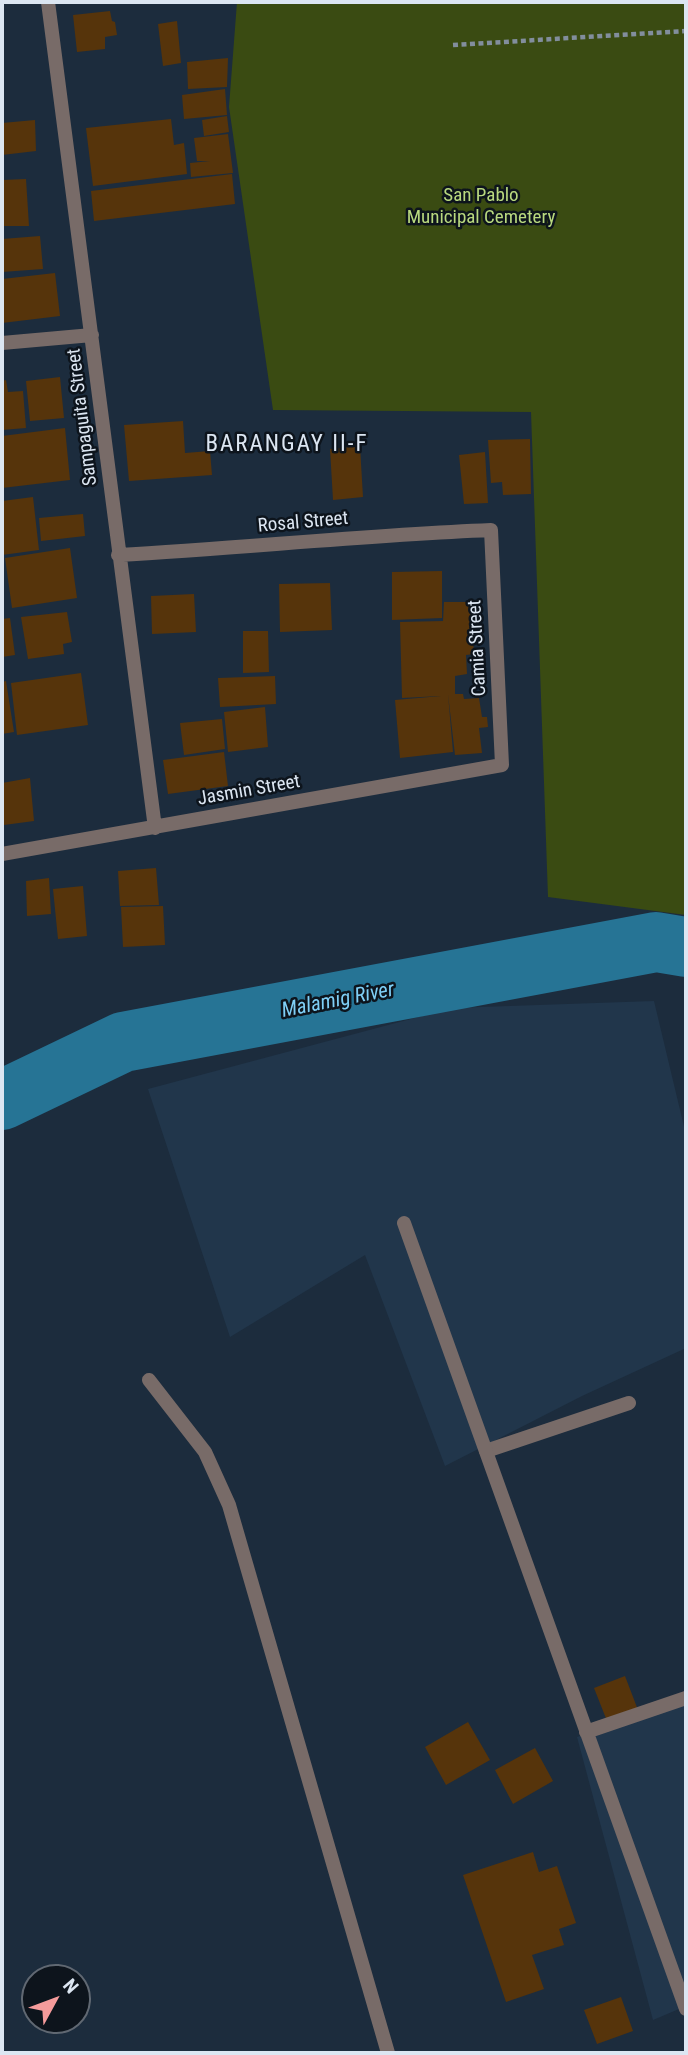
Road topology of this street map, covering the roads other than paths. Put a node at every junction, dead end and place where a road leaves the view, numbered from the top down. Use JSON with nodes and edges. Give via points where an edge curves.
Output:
{"nodes":[{"id":1,"x":48,"y":2,"type":"edge"},
{"id":2,"x":92,"y":335,"type":"junction"},
{"id":3,"x":2,"y":343,"type":"edge"},
{"id":4,"x":491,"y":530,"type":"joint"},
{"id":5,"x":118,"y":555,"type":"junction"},
{"id":6,"x":502,"y":765,"type":"joint"},
{"id":7,"x":155,"y":828,"type":"junction"},
{"id":8,"x":2,"y":854,"type":"edge"},
{"id":9,"x":404,"y":1223,"type":"dead end"},
{"id":10,"x":149,"y":1380,"type":"dead end"},
{"id":11,"x":629,"y":1403,"type":"dead end"},
{"id":12,"x":486,"y":1451,"type":"junction"},
{"id":13,"x":686,"y":1698,"type":"edge"},
{"id":14,"x":586,"y":1732,"type":"junction"},
{"id":15,"x":686,"y":2009,"type":"edge"},
{"id":16,"x":388,"y":2053,"type":"edge"}],
"edges":[{"from":1,"to":2,"type":"street","name":"Sampaguita Street"},
{"from":2,"to":3,"type":"street"},
{"from":2,"to":5,"type":"street","name":"Sampaguita Street"},
{"from":4,"to":5,"type":"street","name":"Rosal Street"},
{"from":4,"to":6,"type":"street","name":"Camia Street"},
{"from":5,"to":7,"type":"street","name":"Sampaguita Street"},
{"from":6,"to":7,"type":"street","name":"Jasmin Street"},
{"from":7,"to":8,"type":"street","name":"Jasmin Street"},
{"from":9,"to":12,"type":"street"},
{"from":10,"to":16,"type":"street","via":[[205,1452],[229,1505]]},
{"from":11,"to":12,"type":"street"},
{"from":12,"to":14,"type":"street"},
{"from":13,"to":14,"type":"street"},
{"from":14,"to":15,"type":"street"}]}
